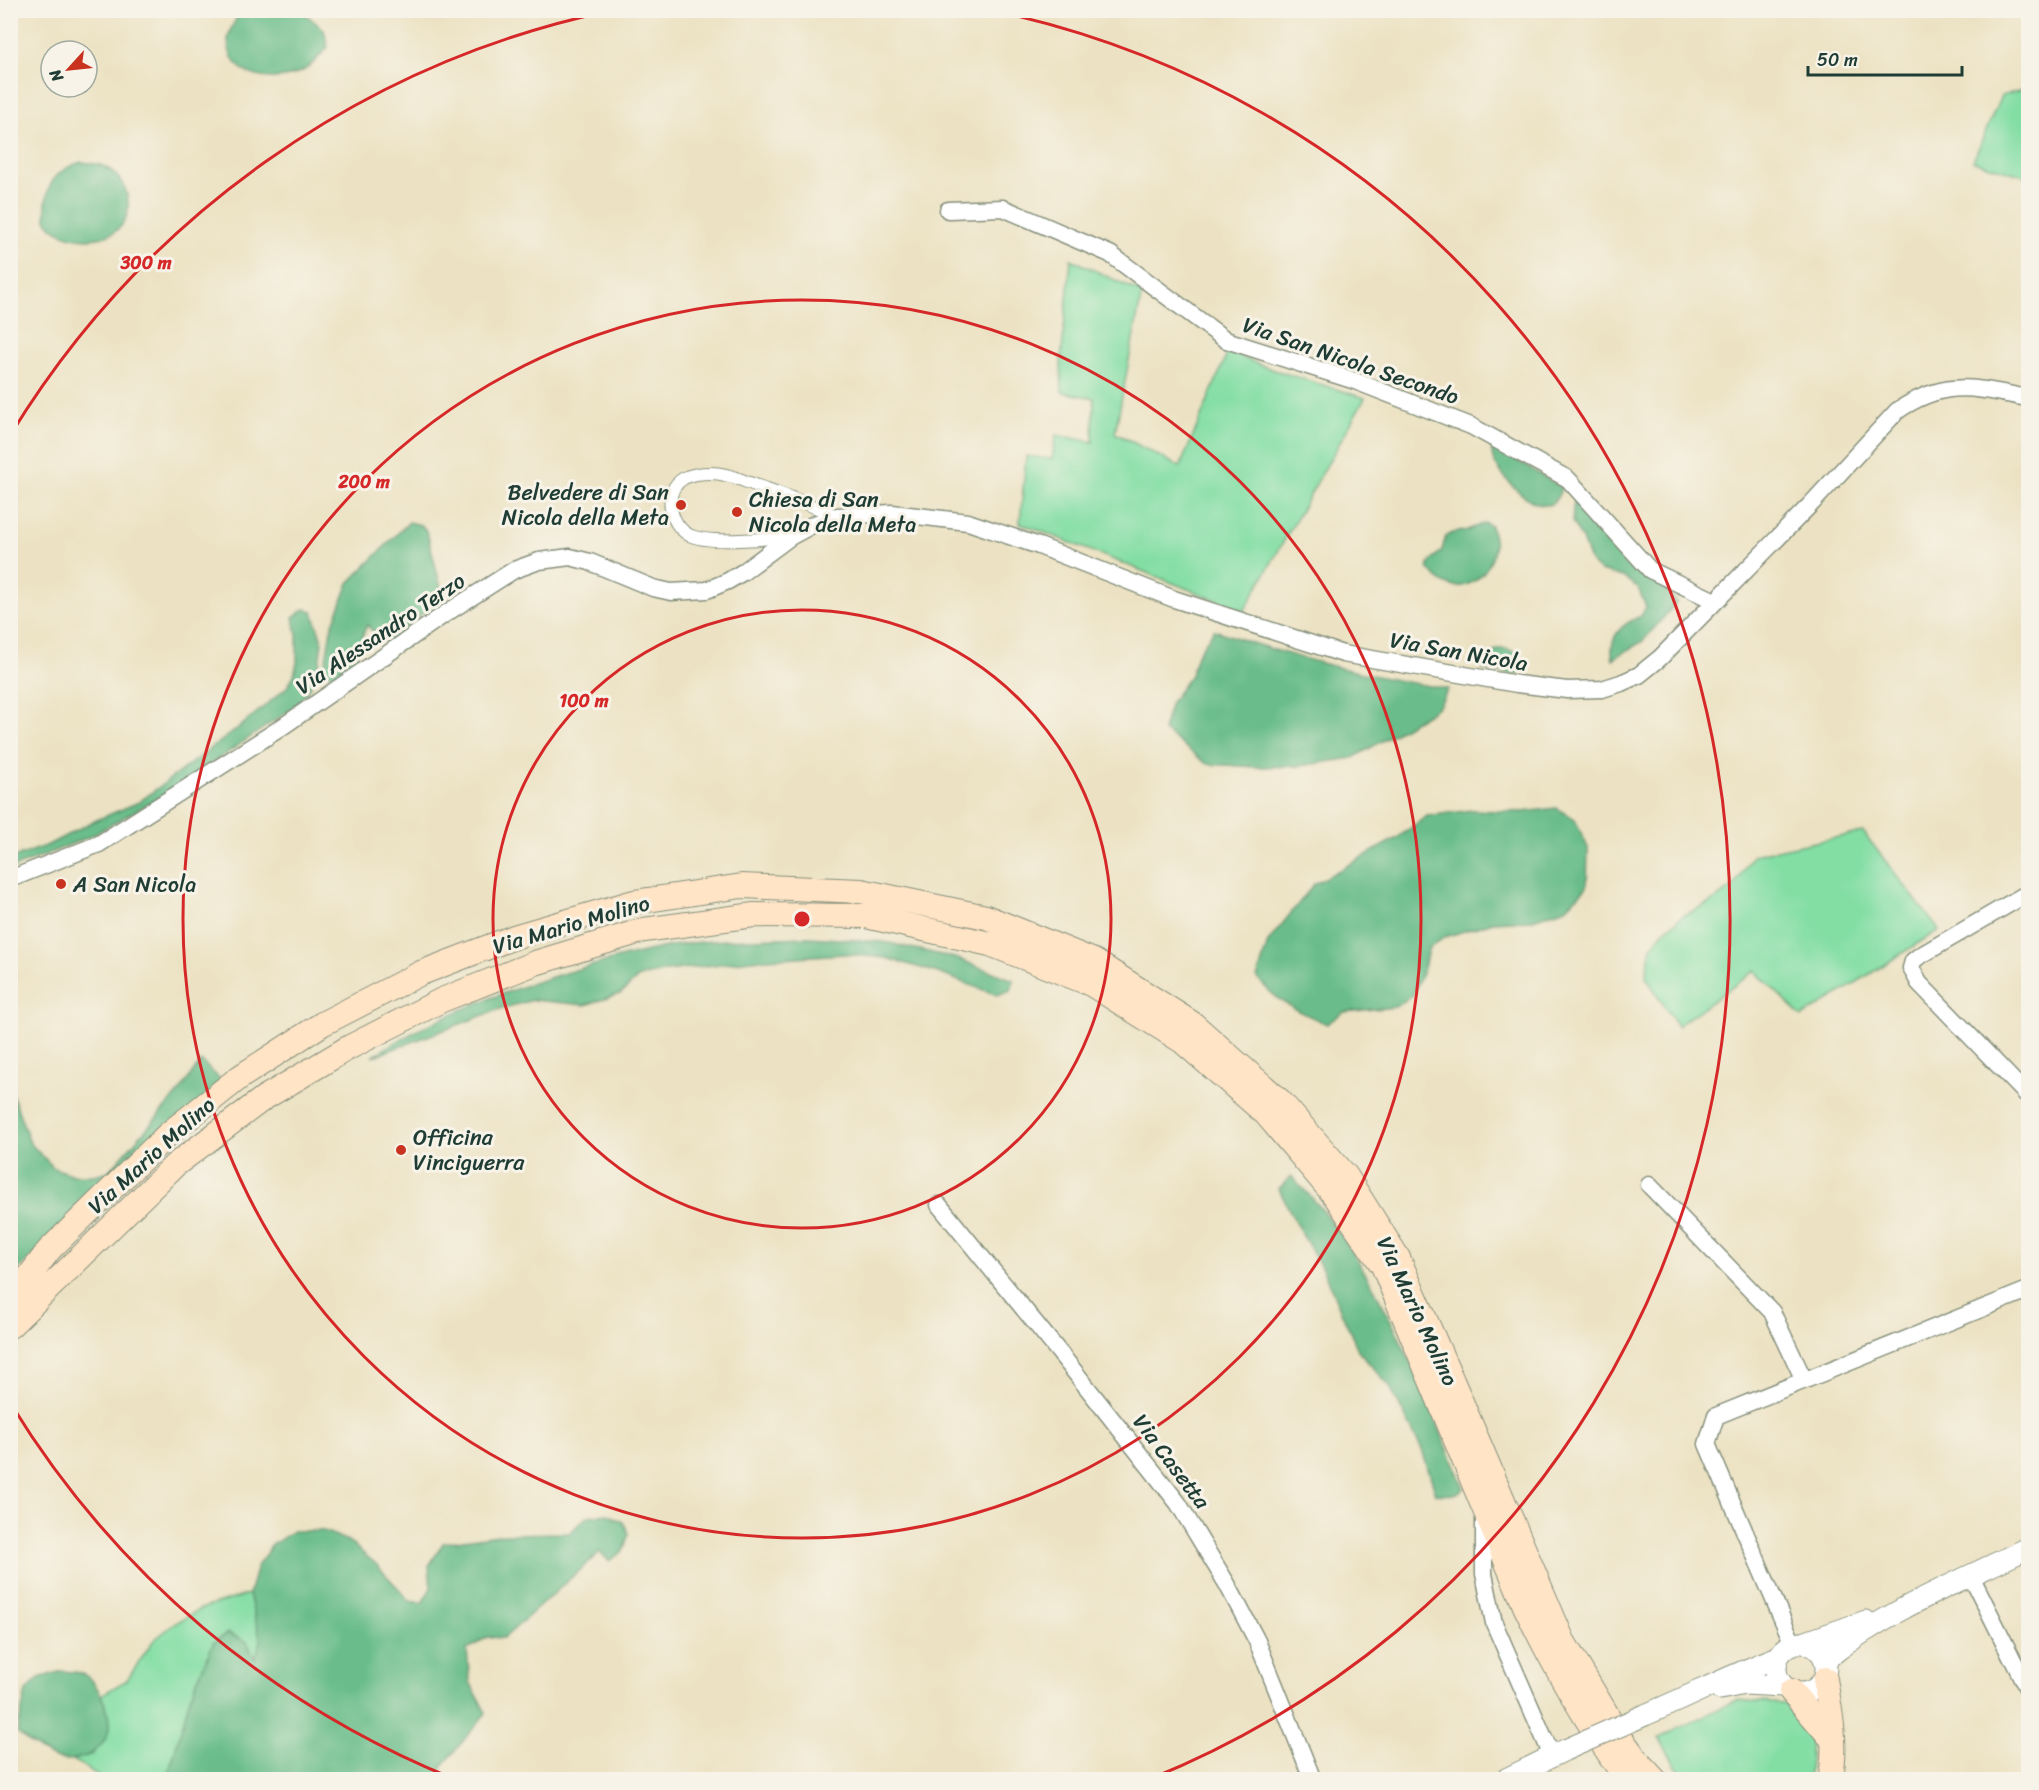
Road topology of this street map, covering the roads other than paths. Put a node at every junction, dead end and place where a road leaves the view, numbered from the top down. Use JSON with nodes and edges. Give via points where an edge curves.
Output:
{"nodes":[{"id":1,"x":948,"y":210,"type":"dead end"},
{"id":2,"x":2028,"y":398,"type":"edge"},
{"id":3,"x":837,"y":516,"type":"junction"},
{"id":4,"x":790,"y":537,"type":"junction"},
{"id":5,"x":1715,"y":601,"type":"junction"},
{"id":6,"x":10,"y":879,"type":"edge"},
{"id":7,"x":2028,"y":893,"type":"edge"},
{"id":8,"x":2027,"y":1093,"type":"edge"},
{"id":9,"x":1649,"y":1185,"type":"dead end"},
{"id":10,"x":939,"y":1205,"type":"dead end"},
{"id":11,"x":2028,"y":1290,"type":"edge"},
{"id":12,"x":10,"y":1302,"type":"edge"},
{"id":13,"x":10,"y":1326,"type":"edge"},
{"id":14,"x":1804,"y":1380,"type":"junction"},
{"id":15,"x":1485,"y":1507,"type":"junction"},
{"id":16,"x":2028,"y":1548,"type":"edge"},
{"id":17,"x":1971,"y":1576,"type":"junction"},
{"id":18,"x":1895,"y":1612,"type":"junction"},
{"id":19,"x":1791,"y":1648,"type":"junction"},
{"id":20,"x":1825,"y":1670,"type":"junction"},
{"id":21,"x":1787,"y":1688,"type":"junction"},
{"id":22,"x":2028,"y":1690,"type":"edge"},
{"id":23,"x":1693,"y":1695,"type":"junction"},
{"id":24,"x":1832,"y":1739,"type":"junction"},
{"id":25,"x":1559,"y":1753,"type":"junction"},
{"id":26,"x":1313,"y":1779,"type":"edge"},
{"id":27,"x":1504,"y":1779,"type":"edge"},
{"id":28,"x":1627,"y":1779,"type":"edge"},
{"id":29,"x":1655,"y":1779,"type":"edge"},
{"id":30,"x":1830,"y":1779,"type":"edge"}],
"edges":[{"from":1,"to":5,"type":"street","name":"Via San Nicola Secondo","via":[[1003,208],[1110,255],[1226,340],[1355,381],[1471,426],[1568,480],[1650,570]]},
{"from":2,"to":5,"type":"street","name":"Via San Nicola","via":[[1961,387],[1929,393],[1897,411]]},
{"from":3,"to":4,"type":"street","name":"Via San Nicola"},
{"from":3,"to":4,"type":"street","via":[[724,475],[694,475],[675,485],[670,510],[681,529],[691,536],[707,540]]},
{"from":3,"to":5,"type":"street","name":"Via San Nicola","via":[[892,513],[968,522],[1174,599],[1343,654],[1545,688],[1602,689],[1639,675]]},
{"from":4,"to":6,"type":"street","name":"Via Alessandro Terzo","via":[[728,581],[692,592],[653,588],[590,561],[570,557],[539,561],[514,570],[279,729],[99,844]]},
{"from":7,"to":8,"type":"street","via":[[1918,957],[1911,968],[1919,984]]},
{"from":9,"to":14,"type":"street","via":[[1772,1312]]},
{"from":10,"to":26,"type":"street","name":"Via Casetta","via":[[1178,1503],[1257,1641]]},
{"from":11,"to":14,"type":"street"},
{"from":12,"to":29,"type":"main road","name":"Via Mario Molino","via":[[49,1250],[167,1135],[240,1077],[321,1024],[421,973],[517,936],[634,902],[742,886],[861,891],[986,917],[1094,961],[1193,1024],[1280,1101],[1346,1176],[1398,1258],[1563,1641],[1620,1737]]},
{"from":13,"to":15,"type":"main road","name":"Via Mario Molino","via":[[175,1165],[264,1098],[348,1048],[442,1000],[535,963],[644,930],[754,915],[866,916],[990,944],[1091,984],[1182,1041],[1266,1114],[1335,1196],[1383,1266]]},
{"from":14,"to":19,"type":"street","via":[[1716,1416],[1707,1444]]},
{"from":15,"to":25,"type":"street","via":[[1482,1553],[1488,1599],[1501,1642]]},
{"from":15,"to":28,"type":"main road","name":"Via Mario Molino","via":[[1545,1648],[1594,1733]]},
{"from":16,"to":17,"type":"street"},
{"from":17,"to":18,"type":"street"},
{"from":17,"to":22,"type":"street"},
{"from":18,"to":19,"type":"street"},
{"from":18,"to":20,"type":"street","via":[[1863,1631]]},
{"from":19,"to":20,"type":"street","via":[[1817,1648]]},
{"from":19,"to":21,"type":"street","via":[[1776,1672]]},
{"from":19,"to":23,"type":"street"},
{"from":20,"to":21,"type":"street","via":[[1814,1691],[1806,1694]]},
{"from":20,"to":24,"type":"main road"},
{"from":21,"to":23,"type":"street","via":[[1745,1684]]},
{"from":21,"to":24,"type":"main road"},
{"from":23,"to":25,"type":"street","bridge":true},
{"from":24,"to":30,"type":"main road"},
{"from":25,"to":27,"type":"street"}]}
